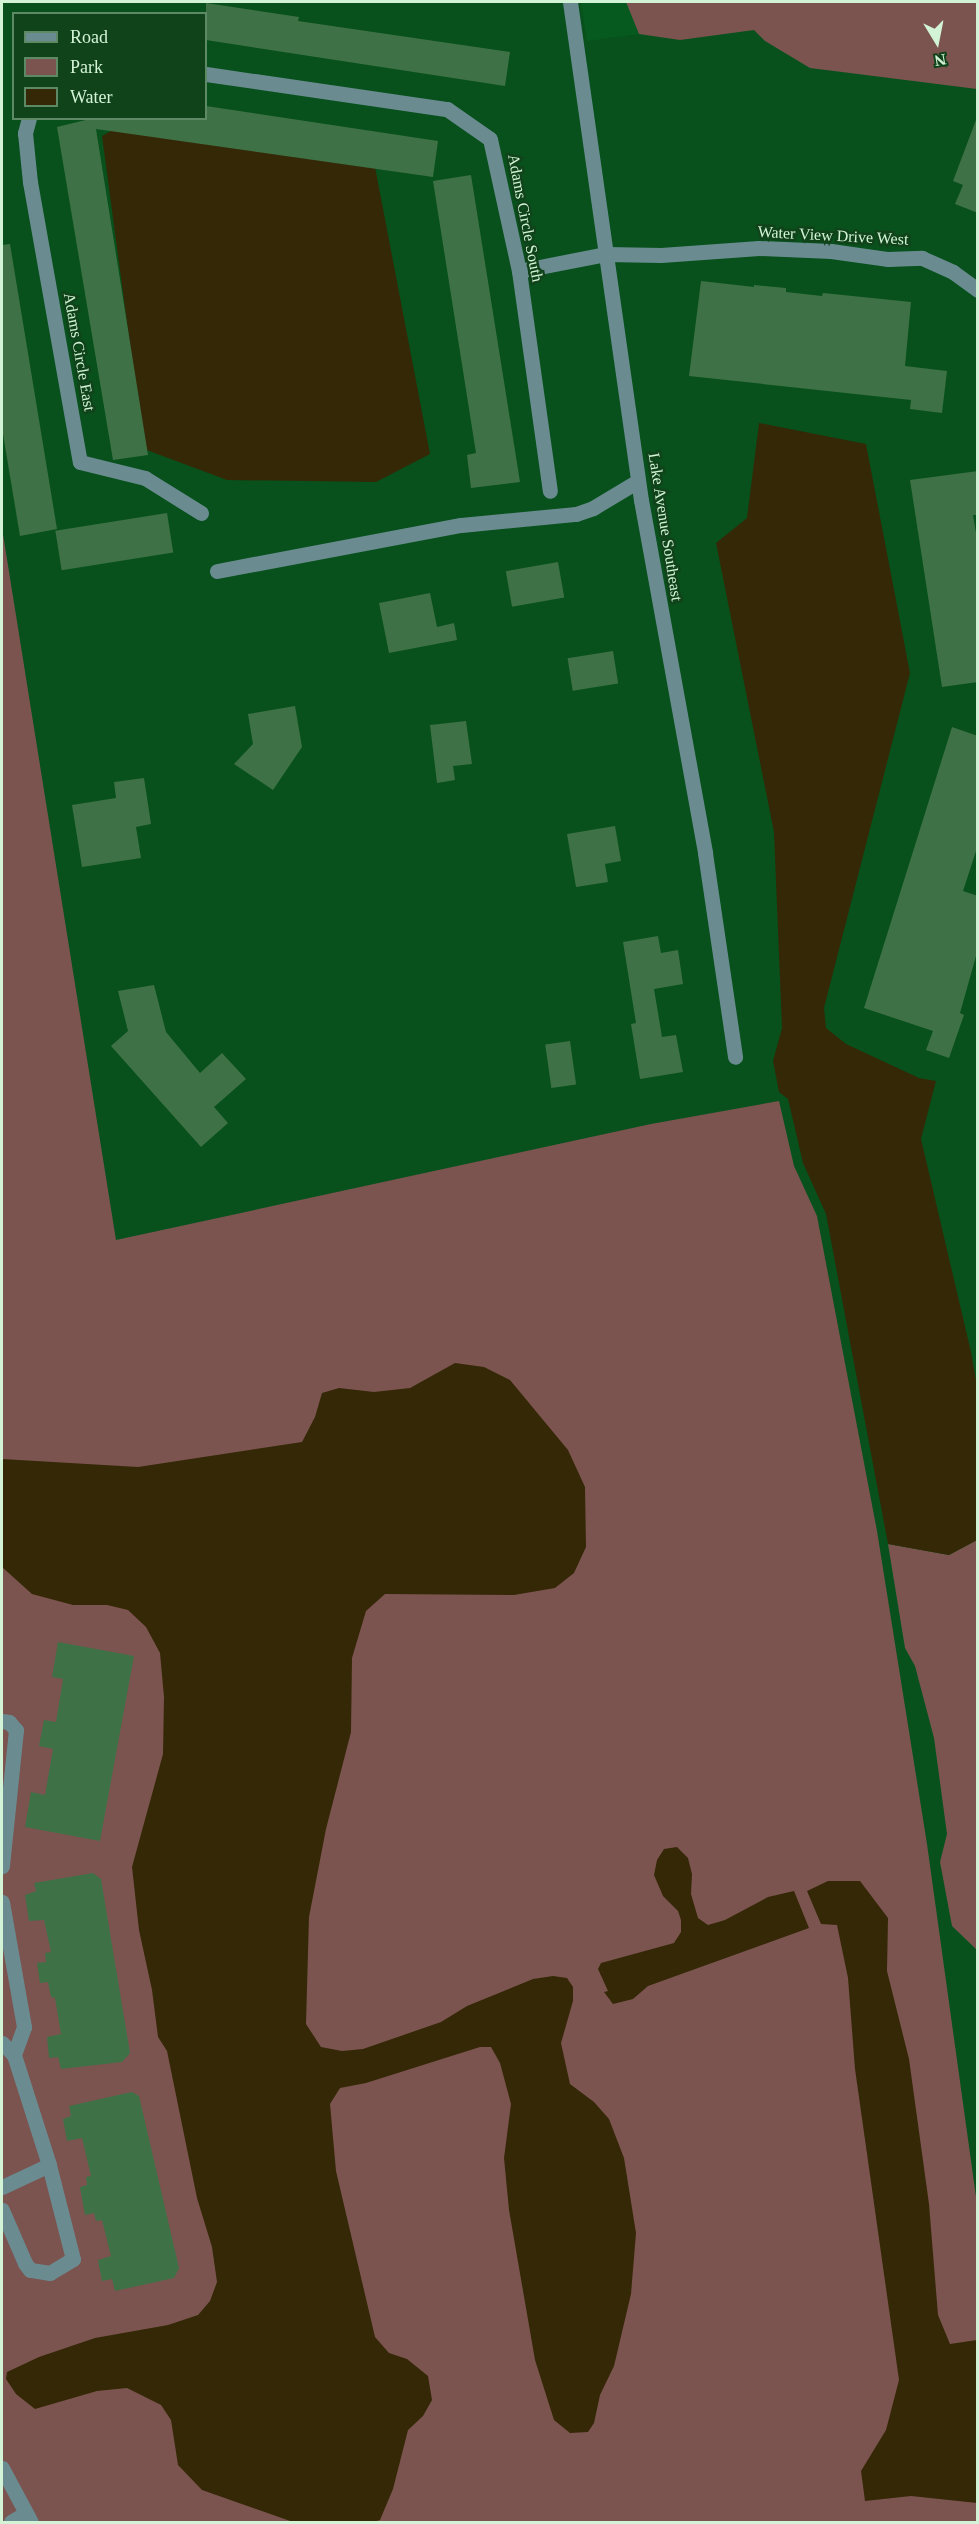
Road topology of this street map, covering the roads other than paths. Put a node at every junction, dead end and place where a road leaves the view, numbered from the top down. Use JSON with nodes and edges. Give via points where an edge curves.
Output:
{"nodes":[{"id":1,"x":570,"y":2,"type":"edge"},
{"id":2,"x":207,"y":74,"type":"edge"},
{"id":3,"x":28,"y":120,"type":"edge"},
{"id":4,"x":606,"y":254,"type":"junction"},
{"id":5,"x":519,"y":271,"type":"junction"},
{"id":6,"x":978,"y":290,"type":"edge"},
{"id":7,"x":638,"y":481,"type":"junction"},
{"id":8,"x":550,"y":491,"type":"dead end"},
{"id":9,"x":201,"y":513,"type":"dead end"},
{"id":10,"x":217,"y":571,"type":"dead end"},
{"id":11,"x":735,"y":1057,"type":"dead end"},
{"id":12,"x":2,"y":1721,"type":"edge"},
{"id":13,"x":2,"y":1866,"type":"edge"},
{"id":14,"x":2,"y":1902,"type":"edge"},
{"id":15,"x":2,"y":2043,"type":"edge"},
{"id":16,"x":14,"y":2055,"type":"junction"},
{"id":17,"x":48,"y":2165,"type":"junction"},
{"id":18,"x":2,"y":2187,"type":"edge"},
{"id":19,"x":2,"y":2210,"type":"edge"},
{"id":20,"x":2,"y":2468,"type":"edge"},
{"id":21,"x":28,"y":2518,"type":"edge"},
{"id":22,"x":11,"y":2523,"type":"edge"}],
"edges":[{"from":1,"to":4,"type":"street","name":"Lake Avenue Southeast"},
{"from":2,"to":5,"type":"street","name":"Adams Circle South","via":[[447,108],[490,139]]},
{"from":3,"to":9,"type":"street","name":"Adams Circle East","via":[[25,133],[30,183],[80,462],[145,478]]},
{"from":4,"to":5,"type":"street","name":"Water View Drive West"},
{"from":4,"to":6,"type":"street","name":"Water View Drive West","via":[[662,255],[759,248],[831,251],[888,260],[921,258],[953,272]]},
{"from":4,"to":7,"type":"street","name":"Lake Avenue Southeast"},
{"from":5,"to":8,"type":"street","name":"Adams Circle South"},
{"from":7,"to":10,"type":"street","via":[[576,514],[461,525]]},
{"from":7,"to":11,"type":"street","name":"Lake Avenue Southeast","via":[[705,853]]},
{"from":12,"to":13,"type":"street","via":[[16,1730]]},
{"from":14,"to":16,"type":"street","via":[[24,2027]]},
{"from":15,"to":16,"type":"street"},
{"from":16,"to":17,"type":"street"},
{"from":17,"to":18,"type":"street"},
{"from":17,"to":19,"type":"street","via":[[73,2259],[50,2273],[30,2270]]},
{"from":20,"to":21,"type":"street"},
{"from":21,"to":22,"type":"street"}]}
